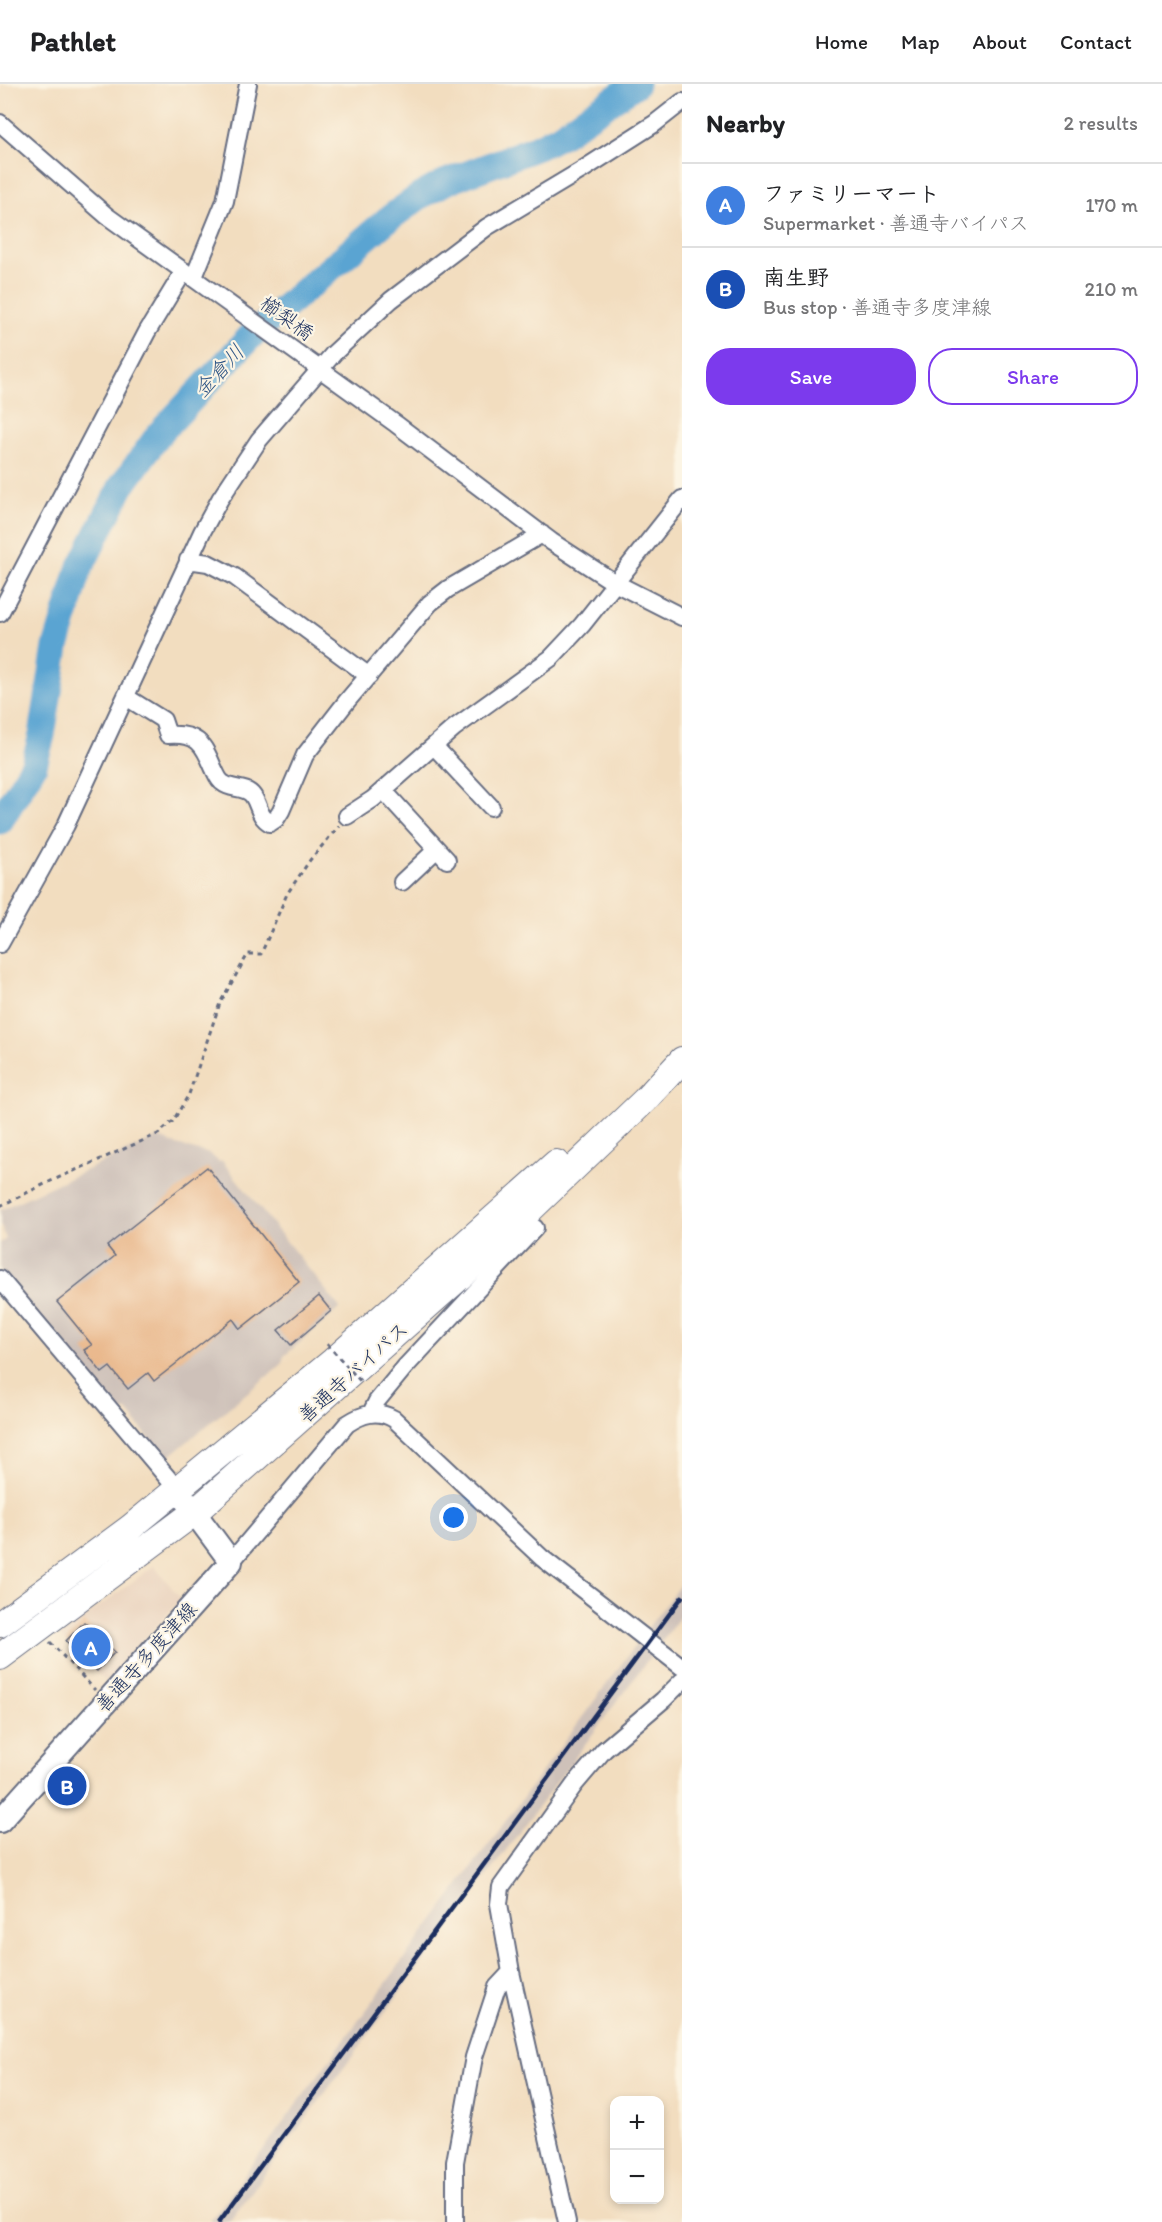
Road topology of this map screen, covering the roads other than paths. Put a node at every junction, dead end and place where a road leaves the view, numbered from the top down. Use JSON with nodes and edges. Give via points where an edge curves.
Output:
{"nodes":[{"id":1,"x":248,"y":84,"type":"edge"},
{"id":2,"x":682,"y":102,"type":"edge"},
{"id":3,"x":0,"y":123,"type":"edge"},
{"id":4,"x":189,"y":274,"type":"junction"},
{"id":5,"x":321,"y":369,"type":"junction"},
{"id":6,"x":682,"y":499,"type":"edge"},
{"id":7,"x":542,"y":534,"type":"junction"},
{"id":8,"x":188,"y":560,"type":"junction"},
{"id":9,"x":615,"y":583,"type":"junction"},
{"id":10,"x":0,"y":613,"type":"edge"},
{"id":11,"x":682,"y":617,"type":"edge"},
{"id":12,"x":369,"y":676,"type":"junction"},
{"id":13,"x":126,"y":697,"type":"junction"},
{"id":14,"x":434,"y":746,"type":"junction"},
{"id":15,"x":383,"y":790,"type":"junction"},
{"id":16,"x":491,"y":807,"type":"dead end"},
{"id":17,"x":347,"y":816,"type":"road end"},
{"id":18,"x":402,"y":882,"type":"dead end"},
{"id":19,"x":0,"y":944,"type":"edge"},
{"id":20,"x":682,"y":1058,"type":"edge"},
{"id":21,"x":535,"y":1228,"type":"dead end"},
{"id":22,"x":0,"y":1279,"type":"edge"},
{"id":23,"x":371,"y":1413,"type":"junction"},
{"id":24,"x":177,"y":1489,"type":"junction"},
{"id":25,"x":195,"y":1512,"type":"junction"},
{"id":26,"x":231,"y":1562,"type":"junction"},
{"id":27,"x":0,"y":1624,"type":"edge"},
{"id":28,"x":0,"y":1657,"type":"edge"},
{"id":29,"x":682,"y":1666,"type":"edge"},
{"id":30,"x":682,"y":1681,"type":"edge"},
{"id":31,"x":0,"y":1821,"type":"edge"},
{"id":32,"x":511,"y":1972,"type":"junction"},
{"id":33,"x":455,"y":2222,"type":"edge"},
{"id":34,"x":567,"y":2222,"type":"edge"}],
"edges":[{"from":1,"to":4,"type":"street","via":[[225,201]]},
{"from":2,"to":5,"type":"street","via":[[582,171],[487,227],[391,300]]},
{"from":3,"to":4,"type":"street","name":"櫛梨橋","via":[[107,216]]},
{"from":4,"to":5,"type":"street","name":"櫛梨橋"},
{"from":4,"to":10,"type":"street","via":[[147,332]]},
{"from":5,"to":7,"type":"street","name":"櫛梨橋"},
{"from":5,"to":8,"type":"street","via":[[259,440],[220,499]]},
{"from":6,"to":9,"type":"street"},
{"from":7,"to":9,"type":"street","name":"櫛梨橋"},
{"from":7,"to":12,"type":"street","via":[[430,603]]},
{"from":8,"to":12,"type":"street","via":[[208,563],[235,577]]},
{"from":8,"to":13,"type":"street"},
{"from":9,"to":11,"type":"street","name":"櫛梨橋"},
{"from":9,"to":14,"type":"street","via":[[551,658]]},
{"from":12,"to":13,"type":"street","via":[[305,755],[281,811],[270,823],[263,819],[249,792],[219,780],[204,746],[190,737],[168,735],[163,720]]},
{"from":13,"to":19,"type":"street","via":[[66,825]]},
{"from":14,"to":15,"type":"street"},
{"from":14,"to":16,"type":"street"},
{"from":15,"to":17,"type":"street"},
{"from":15,"to":18,"type":"street","via":[[442,854]]},
{"from":20,"to":24,"type":"highway","name":"善通寺バイパス","via":[[333,1361]]},
{"from":20,"to":25,"type":"highway","name":"善通寺バイパス","via":[[613,1131],[462,1275]]},
{"from":21,"to":23,"type":"street","via":[[405,1367]]},
{"from":22,"to":24,"type":"street"},
{"from":23,"to":26,"type":"street","via":[[347,1424]]},
{"from":23,"to":29,"type":"street","via":[[394,1419],[534,1551]]},
{"from":24,"to":25,"type":"main road"},
{"from":24,"to":27,"type":"highway","name":"善通寺バイパス"},
{"from":25,"to":26,"type":"main road"},
{"from":25,"to":28,"type":"highway","name":"善通寺バイパス"},
{"from":26,"to":31,"type":"main road","name":"善通寺多度津線"},
{"from":30,"to":32,"type":"street","via":[[604,1750],[501,1887],[499,1904]]},
{"from":32,"to":33,"type":"street","via":[[497,1987],[474,2057],[455,2162]]},
{"from":32,"to":34,"type":"street"}]}
